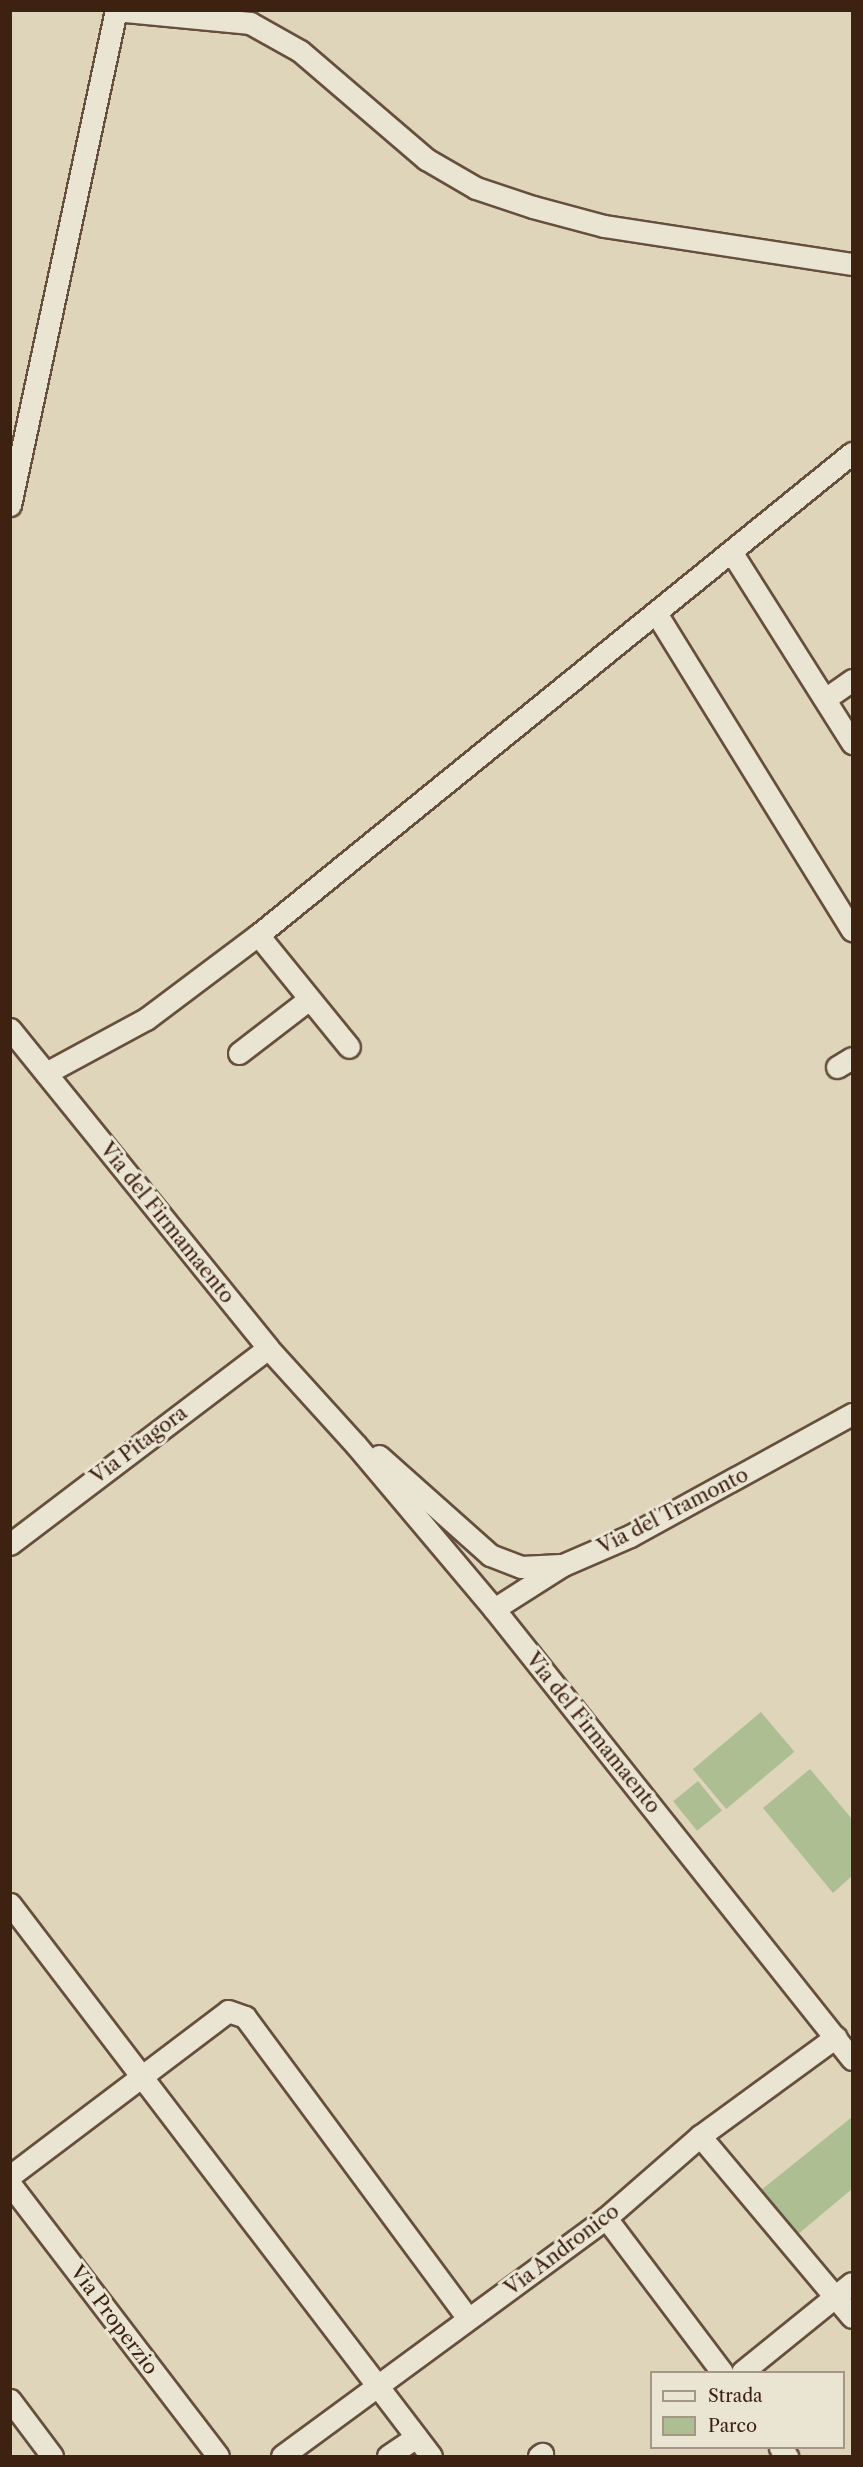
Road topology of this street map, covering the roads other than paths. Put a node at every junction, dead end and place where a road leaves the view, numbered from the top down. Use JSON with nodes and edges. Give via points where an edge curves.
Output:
{"nodes":[{"id":1,"x":116,"y":11,"type":"edge"},
{"id":2,"x":852,"y":264,"type":"edge"},
{"id":3,"x":852,"y":453,"type":"edge"},
{"id":4,"x":10,"y":505,"type":"edge"},
{"id":5,"x":732,"y":553,"type":"junction"},
{"id":6,"x":656,"y":613,"type":"junction"},
{"id":7,"x":852,"y":680,"type":"edge"},
{"id":8,"x":825,"y":699,"type":"junction"},
{"id":9,"x":852,"y":743,"type":"edge"},
{"id":10,"x":852,"y":930,"type":"edge"},
{"id":11,"x":258,"y":935,"type":"junction"},
{"id":12,"x":309,"y":999,"type":"junction"},
{"id":13,"x":10,"y":1029,"type":"edge"},
{"id":14,"x":349,"y":1047,"type":"dead end"},
{"id":15,"x":238,"y":1053,"type":"dead end"},
{"id":16,"x":46,"y":1073,"type":"junction"},
{"id":17,"x":268,"y":1348,"type":"junction"},
{"id":18,"x":327,"y":1412,"type":"junction"},
{"id":19,"x":852,"y":1414,"type":"edge"},
{"id":20,"x":10,"y":1544,"type":"edge"},
{"id":21,"x":563,"y":1565,"type":"junction"},
{"id":22,"x":494,"y":1609,"type":"junction"},
{"id":23,"x":10,"y":1904,"type":"edge"},
{"id":24,"x":836,"y":2037,"type":"junction"},
{"id":25,"x":852,"y":2059,"type":"edge"},
{"id":26,"x":142,"y":2076,"type":"junction"},
{"id":27,"x":700,"y":2136,"type":"junction"},
{"id":28,"x":10,"y":2176,"type":"edge"},
{"id":29,"x":10,"y":2184,"type":"edge"},
{"id":30,"x":606,"y":2218,"type":"junction"},
{"id":31,"x":852,"y":2283,"type":"edge"},
{"id":32,"x":836,"y":2296,"type":"junction"},
{"id":33,"x":852,"y":2317,"type":"edge"},
{"id":34,"x":468,"y":2318,"type":"junction"},
{"id":35,"x":721,"y":2371,"type":"edge"},
{"id":36,"x":744,"y":2371,"type":"edge"},
{"id":37,"x":374,"y":2386,"type":"junction"},
{"id":38,"x":10,"y":2400,"type":"edge"},
{"id":39,"x":416,"y":2437,"type":"junction"},
{"id":40,"x":52,"y":2457,"type":"edge"},
{"id":41,"x":218,"y":2457,"type":"edge"},
{"id":42,"x":282,"y":2457,"type":"edge"},
{"id":43,"x":388,"y":2457,"type":"edge"},
{"id":44,"x":431,"y":2457,"type":"edge"}],
"edges":[{"from":1,"to":2,"type":"street","via":[[227,20],[260,28],[300,51],[426,159],[476,188],[604,226]]},
{"from":1,"to":4,"type":"street"},
{"from":3,"to":5,"type":"street"},
{"from":5,"to":6,"type":"street"},
{"from":5,"to":8,"type":"street"},
{"from":6,"to":10,"type":"street"},
{"from":6,"to":11,"type":"street"},
{"from":7,"to":8,"type":"street"},
{"from":8,"to":9,"type":"street"},
{"from":11,"to":12,"type":"street"},
{"from":11,"to":16,"type":"street","via":[[146,1019]]},
{"from":12,"to":14,"type":"street"},
{"from":12,"to":15,"type":"street"},
{"from":13,"to":16,"type":"street","name":"Via del Firmamaento"},
{"from":16,"to":17,"type":"street","name":"Via del Firmamaento"},
{"from":17,"to":18,"type":"street","name":"Via del Firmamaento"},
{"from":17,"to":20,"type":"street","name":"Via Pitagora"},
{"from":18,"to":21,"type":"street","name":"Via del Firmamaento","via":[[490,1555],[521,1568]]},
{"from":18,"to":22,"type":"street","name":"Via del Firmamaento"},
{"from":19,"to":21,"type":"street","name":"Via del Tramonto","via":[[640,1530]]},
{"from":21,"to":22,"type":"street","name":"Via del Tramonto"},
{"from":22,"to":24,"type":"street","name":"Via del Firmamaento"},
{"from":23,"to":26,"type":"street"},
{"from":24,"to":25,"type":"street","name":"Via del Firmamaento"},
{"from":24,"to":27,"type":"street","name":"Via Andronico"},
{"from":26,"to":28,"type":"street"},
{"from":26,"to":34,"type":"street","via":[[228,2011],[245,2017]]},
{"from":26,"to":37,"type":"street"},
{"from":27,"to":30,"type":"street","name":"Via Andronico"},
{"from":27,"to":32,"type":"street"},
{"from":29,"to":41,"type":"street","name":"Via Properzio"},
{"from":30,"to":34,"type":"street","name":"Via Andronico"},
{"from":30,"to":35,"type":"street"},
{"from":31,"to":32,"type":"street"},
{"from":32,"to":33,"type":"street"},
{"from":32,"to":36,"type":"street"},
{"from":34,"to":37,"type":"street","name":"Via Andronico"},
{"from":37,"to":39,"type":"street"},
{"from":37,"to":42,"type":"street","name":"Via Andronico"},
{"from":38,"to":40,"type":"street"},
{"from":39,"to":43,"type":"street"},
{"from":39,"to":44,"type":"street"}]}
